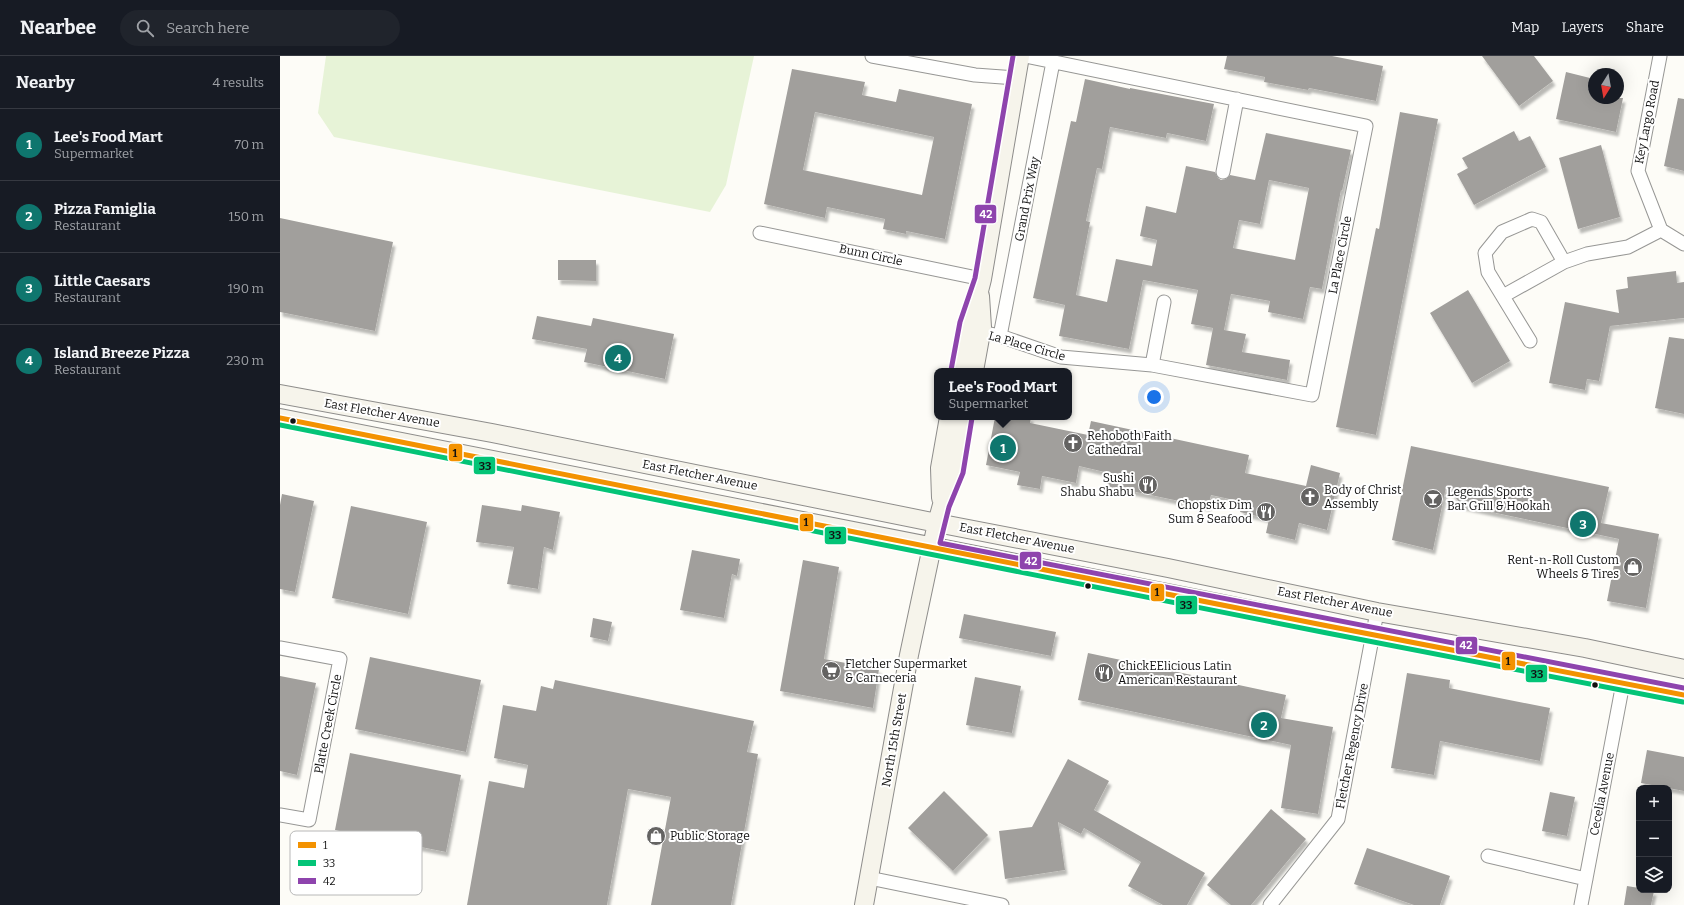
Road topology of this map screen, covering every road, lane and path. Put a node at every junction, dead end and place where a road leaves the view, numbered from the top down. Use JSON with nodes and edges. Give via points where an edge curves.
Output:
{"nodes":[{"id":1,"x":872,"y":56,"type":"edge"},
{"id":2,"x":1020,"y":56,"type":"edge"},
{"id":3,"x":1025,"y":56,"type":"edge"},
{"id":4,"x":1660,"y":56,"type":"edge"},
{"id":5,"x":1053,"y":62,"type":"junction"},
{"id":6,"x":1016,"y":78,"type":"junction"},
{"id":7,"x":1237,"y":99,"type":"junction"},
{"id":8,"x":1223,"y":172,"type":"dead end"},
{"id":9,"x":1661,"y":230,"type":"junction"},
{"id":10,"x":760,"y":233,"type":"dead end"},
{"id":11,"x":1684,"y":244,"type":"edge"},
{"id":12,"x":1564,"y":262,"type":"junction"},
{"id":13,"x":981,"y":285,"type":"junction"},
{"id":14,"x":1503,"y":296,"type":"junction"},
{"id":15,"x":1164,"y":302,"type":"dead end"},
{"id":16,"x":981,"y":332,"type":"junction"},
{"id":17,"x":1000,"y":336,"type":"junction"},
{"id":18,"x":1530,"y":341,"type":"dead end"},
{"id":19,"x":1152,"y":365,"type":"junction"},
{"id":20,"x":959,"y":368,"type":"edge"},
{"id":21,"x":975,"y":368,"type":"edge"},
{"id":22,"x":280,"y":394,"type":"edge"},
{"id":23,"x":280,"y":418,"type":"edge"},
{"id":24,"x":948,"y":420,"type":"edge"},
{"id":25,"x":964,"y":420,"type":"edge"},
{"id":26,"x":492,"y":433,"type":"junction"},
{"id":27,"x":486,"y":458,"type":"junction"},
{"id":28,"x":615,"y":458,"type":"junction"},
{"id":29,"x":610,"y":483,"type":"junction"},
{"id":30,"x":942,"y":504,"type":"junction"},
{"id":31,"x":937,"y":523,"type":"junction"},
{"id":32,"x":932,"y":548,"type":"junction"},
{"id":33,"x":1377,"y":612,"type":"junction"},
{"id":34,"x":1374,"y":635,"type":"junction"},
{"id":35,"x":280,"y":648,"type":"edge"},
{"id":36,"x":1684,"y":669,"type":"edge"},
{"id":37,"x":1684,"y":682,"type":"edge"},
{"id":38,"x":1623,"y":684,"type":"junction"},
{"id":39,"x":1684,"y":695,"type":"edge"},
{"id":40,"x":280,"y":815,"type":"edge"},
{"id":41,"x":1488,"y":856,"type":"dead end"},
{"id":42,"x":870,"y":878,"type":"junction"},
{"id":43,"x":1586,"y":879,"type":"junction"},
{"id":44,"x":864,"y":905,"type":"edge"},
{"id":45,"x":1002,"y":905,"type":"edge"},
{"id":46,"x":1270,"y":905,"type":"edge"},
{"id":47,"x":1581,"y":905,"type":"edge"}],
"edges":[{"from":1,"to":6,"type":"street","via":[[976,75]]},
{"from":2,"to":6,"type":"main road"},
{"from":3,"to":5,"type":"street","name":"La Place Circle"},
{"from":4,"to":9,"type":"street","name":"Key Largo Road","via":[[1638,171]]},
{"from":5,"to":7,"type":"street","name":"La Place Circle"},
{"from":5,"to":17,"type":"street","name":"Grand Prix Way"},
{"from":6,"to":13,"type":"main road"},
{"from":7,"to":8,"type":"street"},
{"from":7,"to":19,"type":"street","name":"La Place Circle","via":[[1366,126],[1312,395]]},
{"from":9,"to":11,"type":"street"},
{"from":9,"to":12,"type":"street","via":[[1628,247],[1587,254]]},
{"from":10,"to":13,"type":"street","name":"Bunn Circle"},
{"from":12,"to":14,"type":"street"},
{"from":12,"to":14,"type":"street","via":[[1542,222],[1532,219],[1502,232],[1485,253],[1488,272]]},
{"from":13,"to":16,"type":"main road"},
{"from":13,"to":20,"type":"main road","via":[[967,324]]},
{"from":14,"to":18,"type":"street"},
{"from":15,"to":19,"type":"street"},
{"from":16,"to":17,"type":"street","name":"La Place Circle"},
{"from":16,"to":21,"type":"main road"},
{"from":17,"to":19,"type":"street","name":"La Place Circle","via":[[1061,357]]},
{"from":22,"to":26,"type":"main road","name":"East Fletcher Avenue"},
{"from":23,"to":27,"type":"main road","name":"East Fletcher Avenue"},
{"from":24,"to":30,"type":"main road","name":"North 15th Street","via":[[940,468]]},
{"from":25,"to":30,"type":"main road","name":"North 15th Street","via":[[956,471]]},
{"from":26,"to":27,"type":"main road"},
{"from":26,"to":28,"type":"main road","name":"East Fletcher Avenue"},
{"from":27,"to":29,"type":"main road","name":"East Fletcher Avenue"},
{"from":28,"to":29,"type":"main road"},
{"from":28,"to":31,"type":"main road","name":"East Fletcher Avenue"},
{"from":29,"to":32,"type":"main road","name":"East Fletcher Avenue"},
{"from":30,"to":31,"type":"main road","name":"North 15th Street"},
{"from":31,"to":32,"type":"main road","name":"North 15th Street"},
{"from":31,"to":33,"type":"main road","name":"East Fletcher Avenue"},
{"from":32,"to":34,"type":"main road","name":"East Fletcher Avenue"},
{"from":32,"to":42,"type":"main road","name":"North 15th Street","via":[[909,655]]},
{"from":33,"to":34,"type":"street","name":"Fletcher Regency Drive"},
{"from":33,"to":36,"type":"main road","name":"East Fletcher Avenue","via":[[1578,647]]},
{"from":34,"to":38,"type":"main road","name":"East Fletcher Avenue"},
{"from":34,"to":46,"type":"street","name":"Fletcher Regency Drive","via":[[1338,819]]},
{"from":35,"to":40,"type":"street","name":"Platte Creek Circle","via":[[340,659],[309,820]]},
{"from":37,"to":38,"type":"main road","via":[[1673,680]]},
{"from":38,"to":39,"type":"main road","name":"East Fletcher Avenue"},
{"from":38,"to":43,"type":"street","name":"Cecelia Avenue"},
{"from":41,"to":43,"type":"street"},
{"from":42,"to":44,"type":"main road","name":"North 15th Street"},
{"from":42,"to":45,"type":"street"},
{"from":43,"to":47,"type":"street","name":"Cecelia Avenue"}]}
